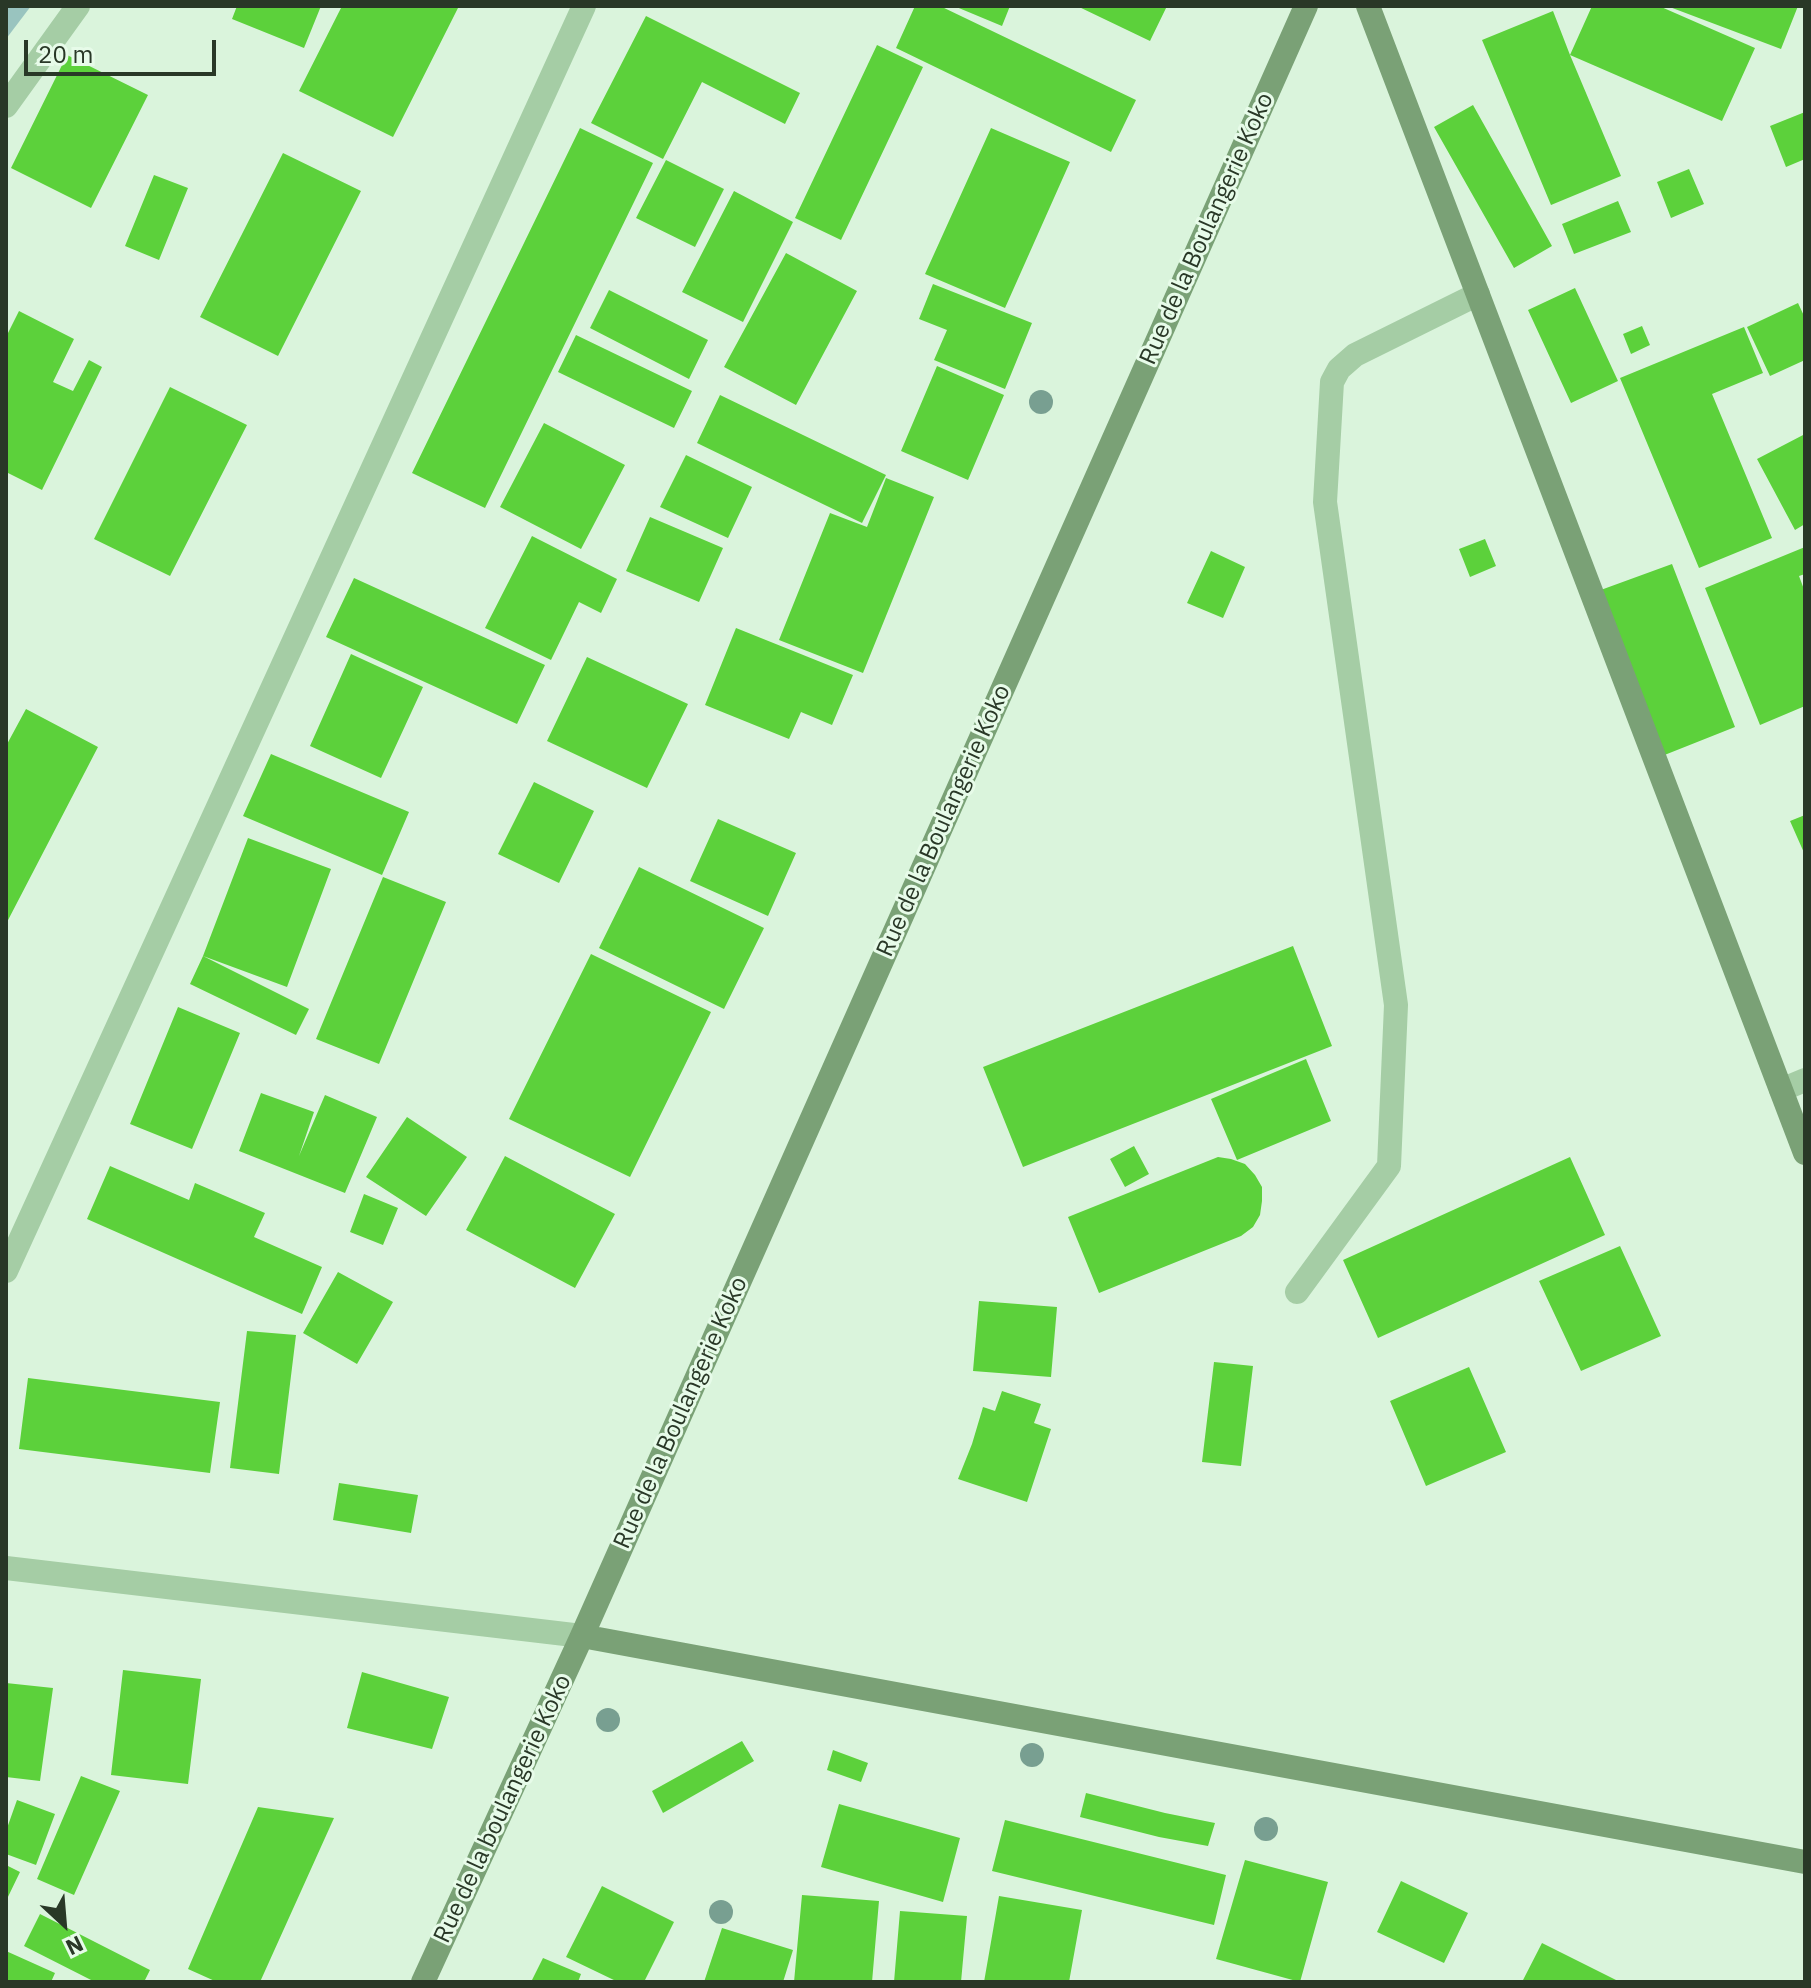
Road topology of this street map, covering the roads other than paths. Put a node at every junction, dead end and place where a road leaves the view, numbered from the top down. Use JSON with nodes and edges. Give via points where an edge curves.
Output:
{"nodes":[{"id":1,"x":78,"y":6,"type":"edge"},
{"id":2,"x":584,"y":6,"type":"edge"},
{"id":3,"x":1306,"y":6,"type":"edge"},
{"id":4,"x":1368,"y":6,"type":"edge"},
{"id":5,"x":6,"y":106,"type":"edge"},
{"id":6,"x":1478,"y":294,"type":"junction"},
{"id":7,"x":1805,"y":1080,"type":"edge"},
{"id":8,"x":1781,"y":1090,"type":"junction"},
{"id":9,"x":1805,"y":1153,"type":"edge"},
{"id":10,"x":6,"y":1271,"type":"edge"},
{"id":11,"x":1297,"y":1292,"type":"dead end"},
{"id":12,"x":6,"y":1568,"type":"edge"},
{"id":13,"x":582,"y":1636,"type":"junction"},
{"id":14,"x":1805,"y":1862,"type":"edge"},
{"id":15,"x":423,"y":1982,"type":"edge"}],
"edges":[{"from":1,"to":5,"type":"street"},
{"from":2,"to":10,"type":"street"},
{"from":3,"to":13,"type":"street","name":"Rue de la Boulangerie Koko"},
{"from":4,"to":6,"type":"street"},
{"from":6,"to":8,"type":"street"},
{"from":6,"to":11,"type":"street","via":[[1355,355],[1332,382],[1325,502],[1396,1005],[1389,1166]]},
{"from":7,"to":8,"type":"street"},
{"from":8,"to":9,"type":"street"},
{"from":12,"to":13,"type":"street"},
{"from":13,"to":14,"type":"street"},
{"from":13,"to":15,"type":"street","name":"Rue de la boulangerie Koko"}]}
